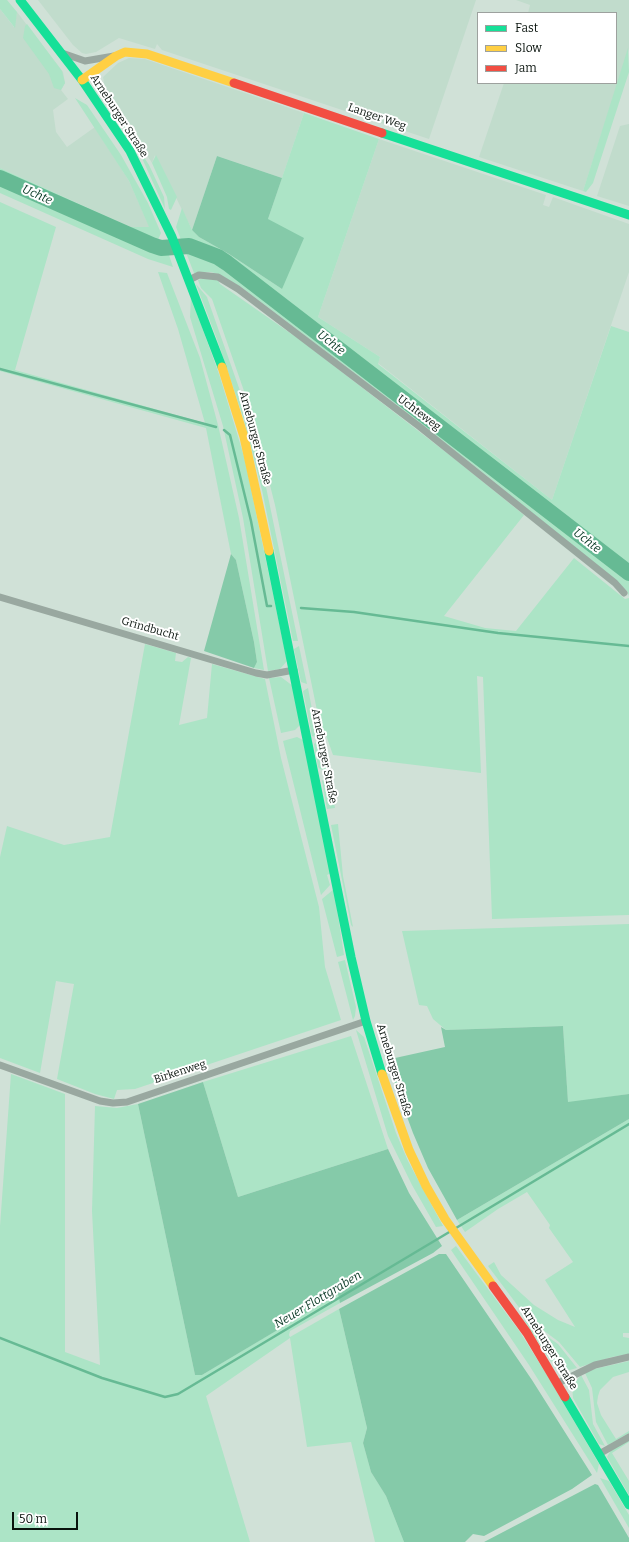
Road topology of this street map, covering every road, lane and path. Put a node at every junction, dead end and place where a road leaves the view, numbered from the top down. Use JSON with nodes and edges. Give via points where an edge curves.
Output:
{"nodes":[{"id":1,"x":20,"y":0,"type":"edge"},
{"id":2,"x":61,"y":53,"type":"junction"},
{"id":3,"x":116,"y":56,"type":"junction"},
{"id":4,"x":82,"y":80,"type":"junction"},
{"id":5,"x":629,"y":215,"type":"edge"},
{"id":6,"x":189,"y":280,"type":"junction"},
{"id":7,"x":624,"y":593,"type":"dead end"},
{"id":8,"x":0,"y":596,"type":"edge"},
{"id":9,"x":294,"y":670,"type":"junction"},
{"id":10,"x":366,"y":1021,"type":"junction"},
{"id":11,"x":0,"y":1065,"type":"edge"},
{"id":12,"x":629,"y":1357,"type":"edge"},
{"id":13,"x":558,"y":1383,"type":"junction"},
{"id":14,"x":629,"y":1437,"type":"edge"},
{"id":15,"x":599,"y":1454,"type":"junction"},
{"id":16,"x":629,"y":1505,"type":"edge"}],
"edges":[{"from":1,"to":2,"type":"main road","name":"Arneburger Straße"},
{"from":2,"to":3,"type":"street","name":"Langer Weg","via":[[85,61]]},
{"from":2,"to":4,"type":"main road","name":"Arneburger Straße"},
{"from":3,"to":4,"type":"main road","name":"Langer Weg"},
{"from":3,"to":5,"type":"main road","name":"Langer Weg","via":[[125,52],[147,54]]},
{"from":4,"to":6,"type":"main road","name":"Arneburger Straße","via":[[130,151],[172,238]]},
{"from":6,"to":7,"type":"street","name":"Uchteweg","via":[[200,275],[218,277],[238,289],[420,427],[615,583]]},
{"from":6,"to":9,"type":"main road","name":"Arneburger Straße","via":[[244,436]]},
{"from":8,"to":9,"type":"street","name":"Grindbucht","via":[[256,673],[267,675]]},
{"from":9,"to":10,"type":"main road","name":"Arneburger Straße"},
{"from":10,"to":11,"type":"street","name":"Birkenweg","via":[[127,1102],[100,1101]]},
{"from":10,"to":13,"type":"main road","name":"Arneburger Straße","via":[[404,1137],[426,1186],[456,1236],[511,1310]]},
{"from":12,"to":13,"type":"street","via":[[595,1365]]},
{"from":13,"to":15,"type":"main road","name":"Arneburger Straße"},
{"from":14,"to":15,"type":"street"},
{"from":15,"to":16,"type":"main road","name":"Arneburger Straße"}]}
